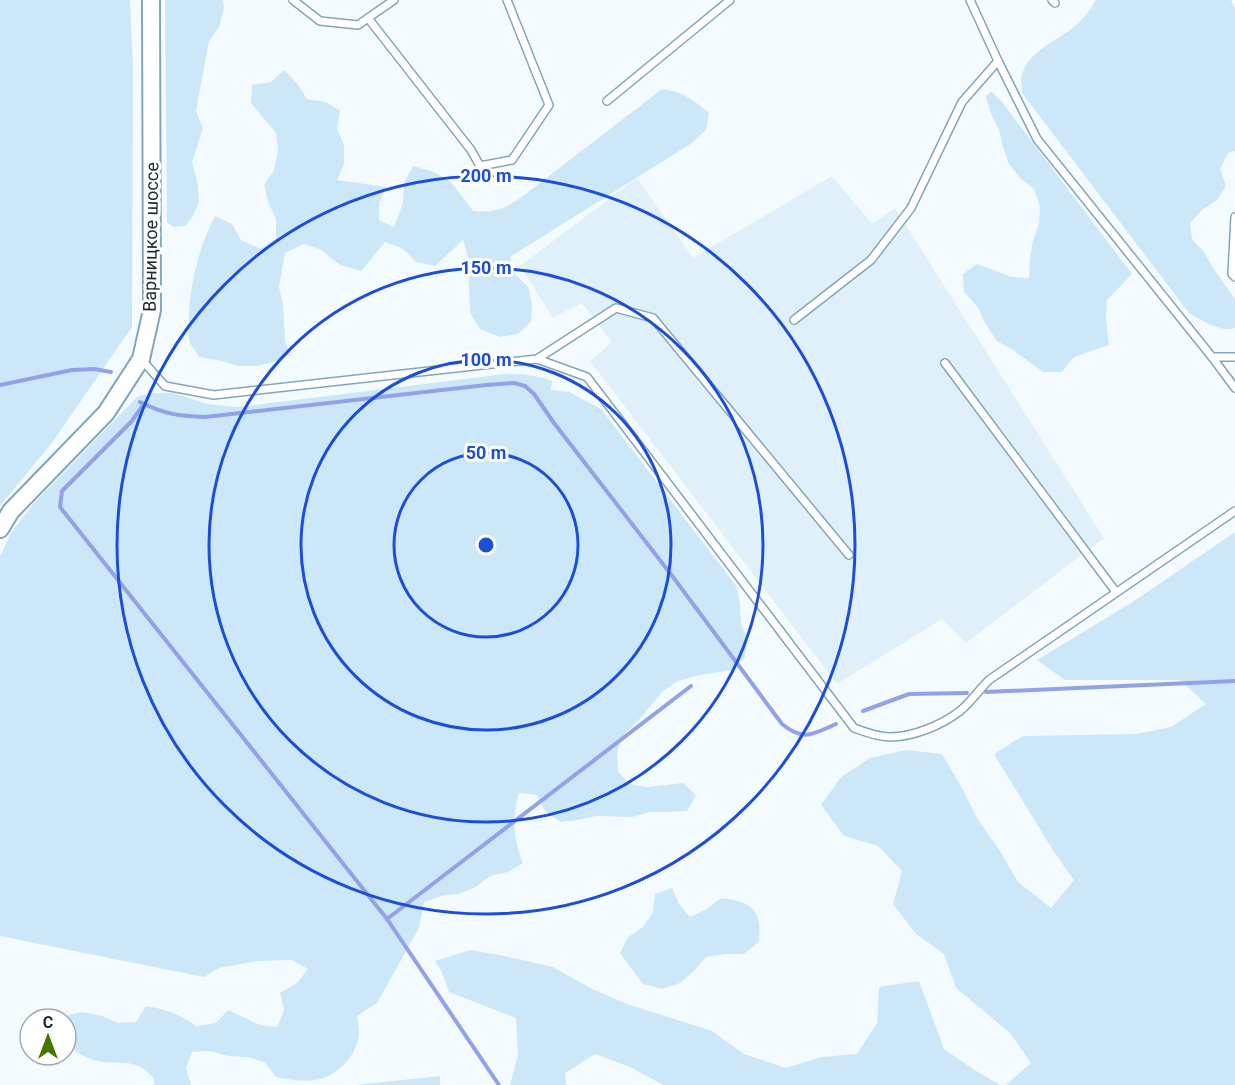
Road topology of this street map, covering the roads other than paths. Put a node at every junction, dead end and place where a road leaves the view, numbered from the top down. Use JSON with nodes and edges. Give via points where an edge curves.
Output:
{"nodes":[{"id":1,"x":151,"y":0,"type":"edge"},
{"id":2,"x":293,"y":0,"type":"edge"},
{"id":3,"x":394,"y":0,"type":"edge"},
{"id":4,"x":507,"y":0,"type":"edge"},
{"id":5,"x":730,"y":0,"type":"edge"},
{"id":6,"x":970,"y":0,"type":"edge"},
{"id":7,"x":368,"y":18,"type":"junction"},
{"id":8,"x":998,"y":61,"type":"junction"},
{"id":9,"x":607,"y":101,"type":"dead end"},
{"id":10,"x":1235,"y":217,"type":"edge"},
{"id":11,"x":1235,"y":277,"type":"edge"},
{"id":12,"x":794,"y":320,"type":"dead end"},
{"id":13,"x":1212,"y":357,"type":"junction"},
{"id":14,"x":1235,"y":357,"type":"edge"},
{"id":15,"x":141,"y":359,"type":"junction"},
{"id":16,"x":537,"y":359,"type":"junction"},
{"id":17,"x":945,"y":363,"type":"dead end"},
{"id":18,"x":1235,"y":388,"type":"edge"},
{"id":19,"x":1235,"y":511,"type":"edge"},
{"id":20,"x":0,"y":529,"type":"edge"},
{"id":21,"x":849,"y":555,"type":"dead end"},
{"id":22,"x":1116,"y":592,"type":"junction"}],
"edges":[{"from":1,"to":15,"type":"street","name":"Варницкое шоссе","via":[[152,310]]},
{"from":2,"to":7,"type":"lane","via":[[320,21],[358,26]]},
{"from":3,"to":7,"type":"lane"},
{"from":4,"to":7,"type":"lane","via":[[549,105],[512,160],[480,166]]},
{"from":5,"to":9,"type":"lane"},
{"from":6,"to":8,"type":"lane"},
{"from":8,"to":12,"type":"lane","via":[[962,102],[911,208],[871,260]]},
{"from":8,"to":13,"type":"lane","via":[[1037,139]]},
{"from":10,"to":11,"type":"lane"},
{"from":13,"to":14,"type":"lane"},
{"from":13,"to":18,"type":"lane"},
{"from":15,"to":16,"type":"lane","via":[[165,386],[214,395]]},
{"from":15,"to":20,"type":"street","name":"Варницкое шоссе","via":[[106,413],[11,510]]},
{"from":16,"to":21,"type":"lane","via":[[616,308],[653,318]]},
{"from":16,"to":22,"type":"lane","via":[[587,377],[854,728],[890,737],[944,722],[989,681]]},
{"from":17,"to":22,"type":"lane"},
{"from":19,"to":22,"type":"lane"}]}
